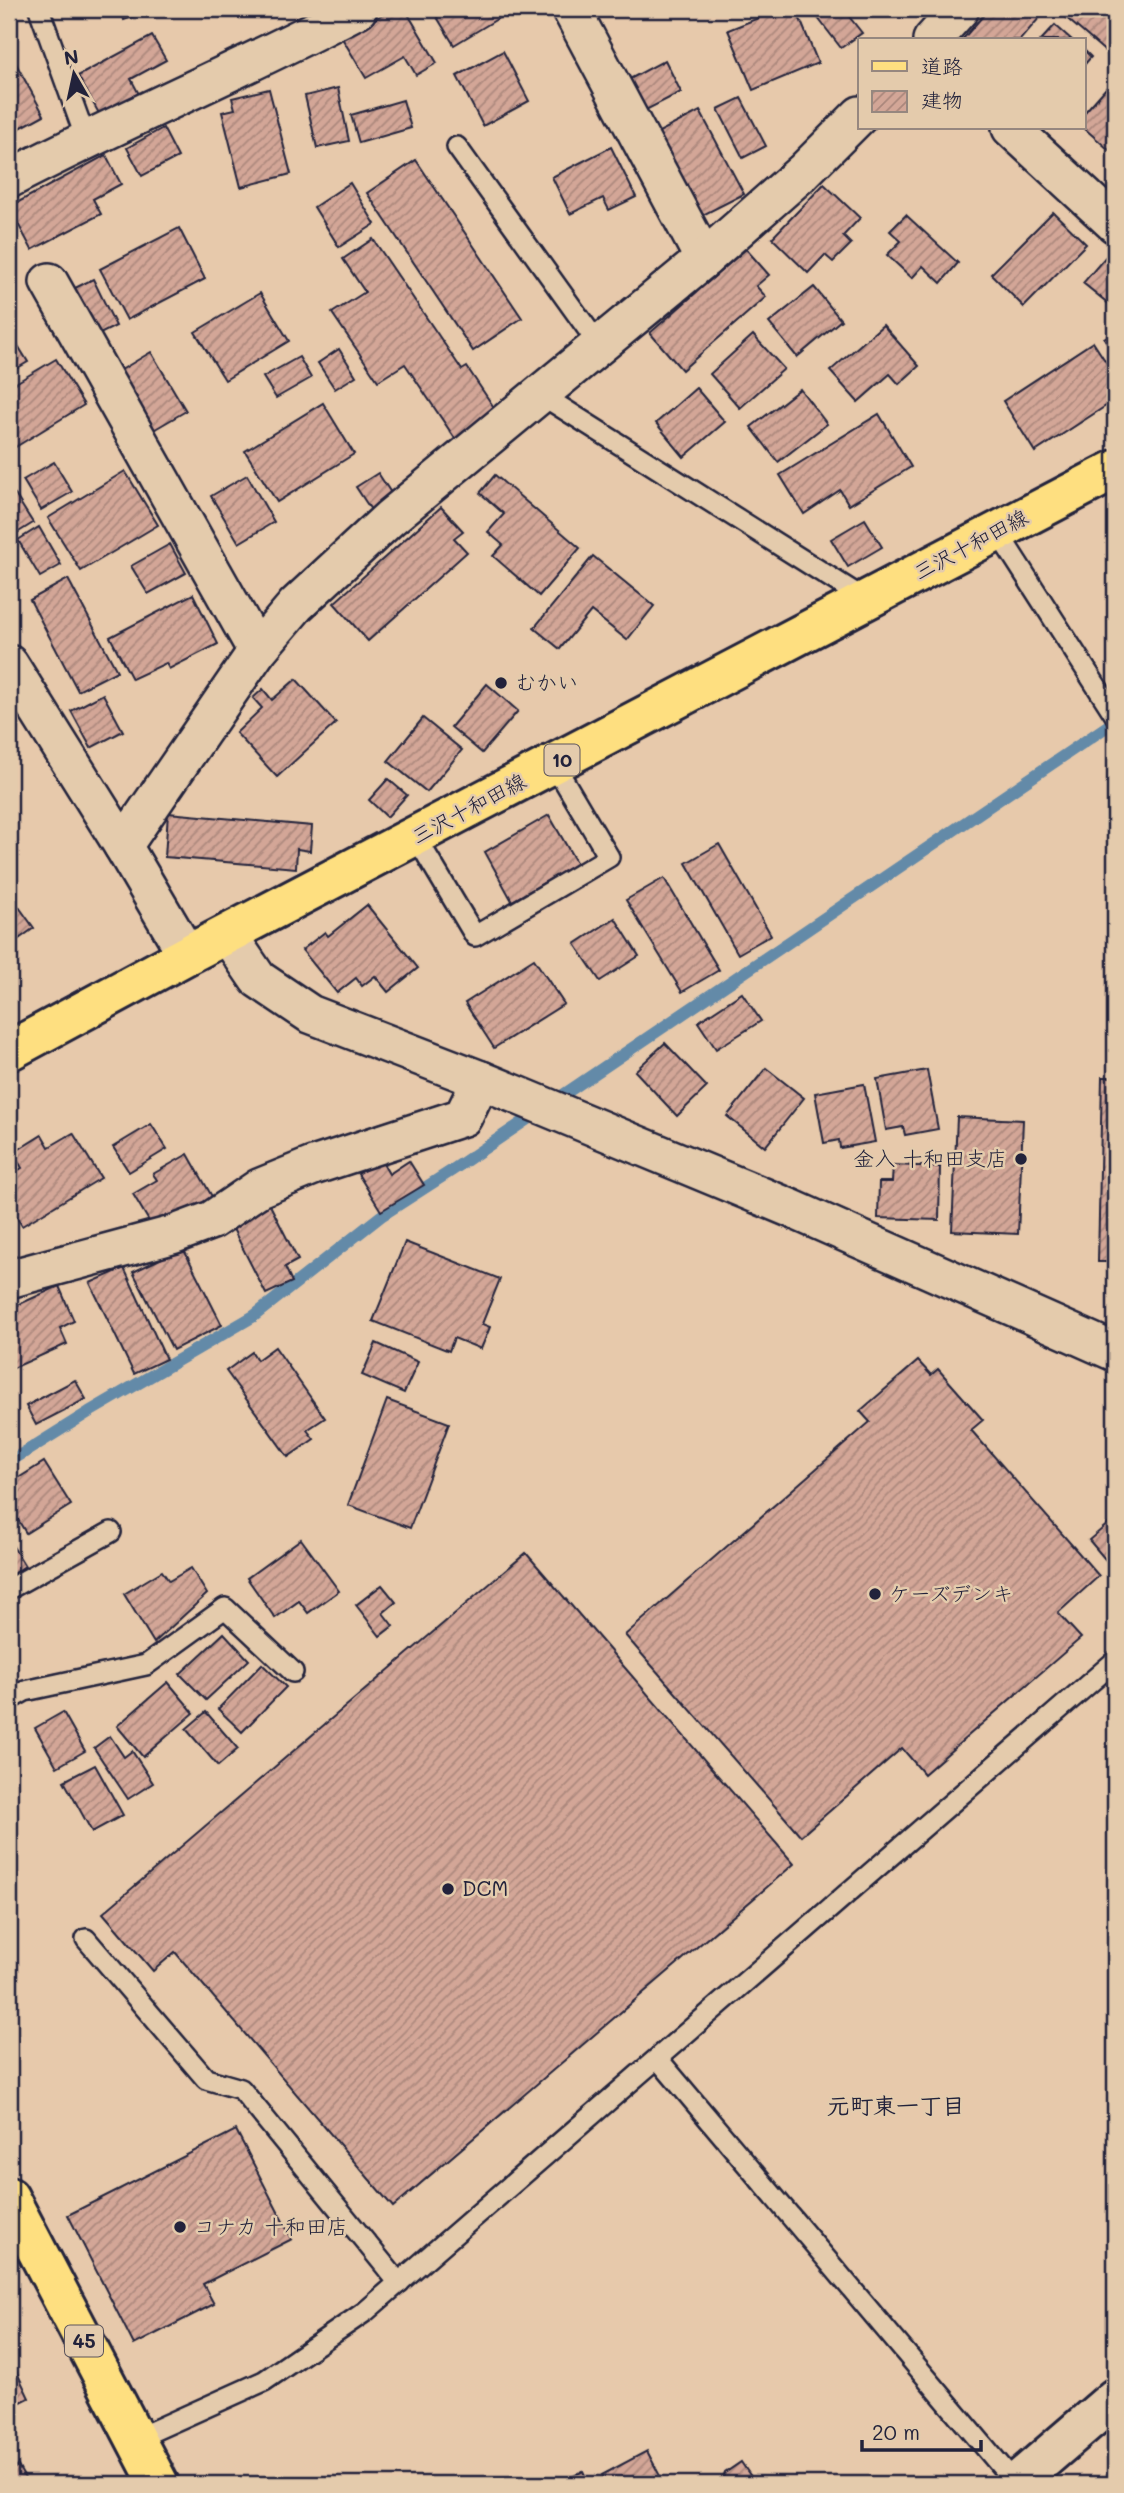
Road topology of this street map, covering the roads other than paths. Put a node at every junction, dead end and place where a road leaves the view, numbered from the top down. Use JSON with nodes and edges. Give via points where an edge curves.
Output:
{"nodes":[{"id":1,"x":39,"y":9,"type":"edge"},
{"id":2,"x":358,"y":9,"type":"edge"},
{"id":3,"x":571,"y":9,"type":"edge"},
{"id":4,"x":960,"y":9,"type":"edge"},
{"id":5,"x":934,"y":38,"type":"edge"},
{"id":6,"x":858,"y":117,"type":"edge"},
{"id":7,"x":1013,"y":130,"type":"edge"},
{"id":8,"x":86,"y":139,"type":"junction"},
{"id":9,"x":457,"y":147,"type":"dead end"},
{"id":10,"x":9,"y":179,"type":"edge"},
{"id":11,"x":1115,"y":224,"type":"edge"},
{"id":12,"x":704,"y":259,"type":"junction"},
{"id":13,"x":49,"y":282,"type":"dead end"},
{"id":14,"x":599,"y":345,"type":"junction"},
{"id":15,"x":540,"y":394,"type":"junction"},
{"id":16,"x":1115,"y":470,"type":"edge"},
{"id":17,"x":997,"y":531,"type":"junction"},
{"id":18,"x":866,"y":600,"type":"junction"},
{"id":19,"x":257,"y":652,"type":"junction"},
{"id":20,"x":9,"y":664,"type":"edge"},
{"id":21,"x":1113,"y":707,"type":"edge"},
{"id":22,"x":554,"y":764,"type":"junction"},
{"id":23,"x":416,"y":836,"type":"junction"},
{"id":24,"x":123,"y":846,"type":"junction"},
{"id":25,"x":228,"y":935,"type":"junction"},
{"id":26,"x":187,"y":955,"type":"junction"},
{"id":27,"x":9,"y":1051,"type":"edge"},
{"id":28,"x":481,"y":1080,"type":"junction"},
{"id":29,"x":9,"y":1279,"type":"edge"},
{"id":30,"x":1115,"y":1352,"type":"edge"},
{"id":31,"x":111,"y":1532,"type":"dead end"},
{"id":32,"x":9,"y":1589,"type":"edge"},
{"id":33,"x":1115,"y":1661,"type":"edge"},
{"id":34,"x":293,"y":1672,"type":"dead end"},
{"id":35,"x":9,"y":1700,"type":"edge"},
{"id":36,"x":86,"y":1939,"type":"dead end"},
{"id":37,"x":658,"y":2060,"type":"junction"},
{"id":38,"x":9,"y":2197,"type":"edge"},
{"id":39,"x":399,"y":2283,"type":"junction"},
{"id":40,"x":1115,"y":2398,"type":"edge"},
{"id":41,"x":135,"y":2438,"type":"junction"},
{"id":42,"x":159,"y":2484,"type":"edge"},
{"id":43,"x":1015,"y":2484,"type":"edge"}],
"edges":[{"from":1,"to":8,"type":"lane"},
{"from":2,"to":8,"type":"street"},
{"from":3,"to":12,"type":"street"},
{"from":4,"to":5,"type":"street"},
{"from":6,"to":12,"type":"street"},
{"from":7,"to":11,"type":"street"},
{"from":8,"to":10,"type":"street"},
{"from":9,"to":14,"type":"lane"},
{"from":12,"to":14,"type":"street"},
{"from":13,"to":19,"type":"street"},
{"from":14,"to":15,"type":"street"},
{"from":15,"to":18,"type":"lane"},
{"from":15,"to":19,"type":"street","via":[[390,518],[296,605]]},
{"from":16,"to":17,"type":"main road","name":"三沢十和田線","number":"10"},
{"from":17,"to":18,"type":"main road","name":"三沢十和田線","number":"10"},
{"from":17,"to":21,"type":"lane"},
{"from":18,"to":22,"type":"main road","name":"三沢十和田線","number":"10"},
{"from":19,"to":24,"type":"street"},
{"from":20,"to":24,"type":"street"},
{"from":22,"to":23,"type":"main road","name":"三沢十和田線","number":"10"},
{"from":22,"to":23,"type":"lane","via":[[609,856],[475,936]]},
{"from":23,"to":25,"type":"main road","name":"三沢十和田線","number":"10"},
{"from":24,"to":26,"type":"street"},
{"from":25,"to":26,"type":"main road","name":"三沢十和田線","number":"10"},
{"from":25,"to":28,"type":"street","via":[[258,979],[310,1014]]},
{"from":26,"to":27,"type":"main road","name":"三沢十和田線","number":"10"},
{"from":28,"to":29,"type":"street","via":[[463,1117],[313,1166],[259,1188],[212,1220],[172,1235]]},
{"from":28,"to":30,"type":"street","via":[[790,1208]]},
{"from":31,"to":32,"type":"lane"},
{"from":33,"to":37,"type":"lane"},
{"from":34,"to":35,"type":"lane","via":[[225,1608],[146,1665],[25,1691]]},
{"from":36,"to":39,"type":"lane","via":[[206,2079],[241,2089]]},
{"from":37,"to":39,"type":"lane"},
{"from":37,"to":43,"type":"lane"},
{"from":38,"to":41,"type":"main road","number":"45"},
{"from":39,"to":41,"type":"lane","via":[[264,2381]]},
{"from":40,"to":43,"type":"street"},
{"from":41,"to":42,"type":"main road","number":"45"}]}
